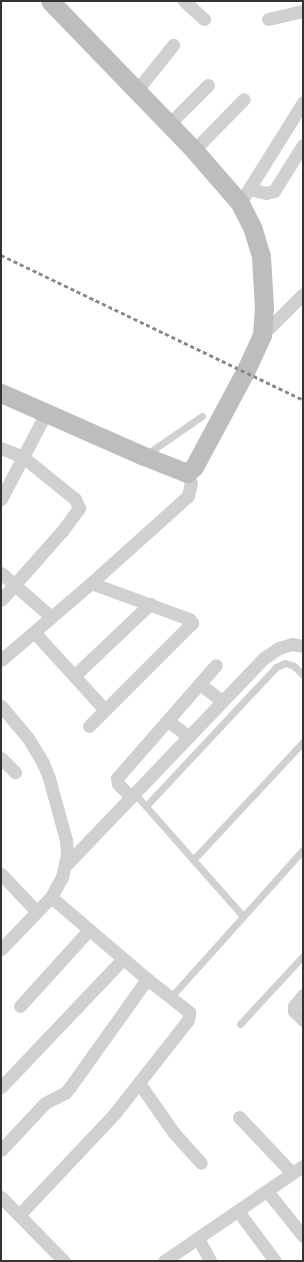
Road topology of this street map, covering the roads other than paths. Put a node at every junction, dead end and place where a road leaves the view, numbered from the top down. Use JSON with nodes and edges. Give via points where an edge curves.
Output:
{"nodes":[{"id":1,"x":50,"y":1,"type":"edge"},
{"id":2,"x":184,"y":1,"type":"edge"},
{"id":3,"x":303,"y":11,"type":"edge"},
{"id":4,"x":268,"y":19,"type":"dead end"},
{"id":5,"x":204,"y":20,"type":"dead end"},
{"id":6,"x":173,"y":45,"type":"dead end"},
{"id":7,"x":208,"y":85,"type":"dead end"},
{"id":8,"x":137,"y":90,"type":"junction"},
{"id":9,"x":244,"y":99,"type":"dead end"},
{"id":10,"x":303,"y":102,"type":"edge"},
{"id":11,"x":169,"y":124,"type":"junction"},
{"id":12,"x":303,"y":144,"type":"edge"},
{"id":13,"x":194,"y":150,"type":"junction"},
{"id":14,"x":244,"y":196,"type":"junction"},
{"id":15,"x":303,"y":294,"type":"edge"},
{"id":16,"x":262,"y":335,"type":"junction"},
{"id":17,"x":1,"y":393,"type":"edge"},
{"id":18,"x":46,"y":413,"type":"junction"},
{"id":19,"x":202,"y":416,"type":"dead end"},
{"id":20,"x":1,"y":448,"type":"edge"},
{"id":21,"x":144,"y":456,"type":"junction"},
{"id":22,"x":23,"y":457,"type":"junction"},
{"id":23,"x":187,"y":473,"type":"junction"},
{"id":24,"x":2,"y":494,"type":"edge"},
{"id":25,"x":1,"y":573,"type":"edge"},
{"id":26,"x":91,"y":583,"type":"junction"},
{"id":27,"x":15,"y":584,"type":"junction"},
{"id":28,"x":1,"y":600,"type":"edge"},
{"id":29,"x":150,"y":604,"type":"junction"},
{"id":30,"x":51,"y":617,"type":"junction"},
{"id":31,"x":34,"y":632,"type":"junction"},
{"id":32,"x":303,"y":646,"type":"edge"},
{"id":33,"x":1,"y":660,"type":"edge"},
{"id":34,"x":216,"y":665,"type":"dead end"},
{"id":35,"x":303,"y":675,"type":"edge"},
{"id":36,"x":74,"y":676,"type":"junction"},
{"id":37,"x":200,"y":684,"type":"junction"},
{"id":38,"x":222,"y":701,"type":"junction"},
{"id":39,"x":1,"y":706,"type":"edge"},
{"id":40,"x":105,"y":710,"type":"junction"},
{"id":41,"x":168,"y":721,"type":"junction"},
{"id":42,"x":89,"y":726,"type":"dead end"},
{"id":43,"x":189,"y":737,"type":"junction"},
{"id":44,"x":303,"y":742,"type":"edge"},
{"id":45,"x":1,"y":758,"type":"edge"},
{"id":46,"x":14,"y":772,"type":"dead end"},
{"id":47,"x":133,"y":795,"type":"junction"},
{"id":48,"x":146,"y":806,"type":"junction"},
{"id":49,"x":303,"y":850,"type":"edge"},
{"id":50,"x":193,"y":860,"type":"junction"},
{"id":51,"x":65,"y":866,"type":"junction"},
{"id":52,"x":1,"y":874,"type":"edge"},
{"id":53,"x":51,"y":897,"type":"junction"},
{"id":54,"x":37,"y":912,"type":"junction"},
{"id":55,"x":243,"y":916,"type":"junction"},
{"id":56,"x":89,"y":930,"type":"junction"},
{"id":57,"x":1,"y":949,"type":"edge"},
{"id":58,"x":303,"y":956,"type":"edge"},
{"id":59,"x":123,"y":959,"type":"junction"},
{"id":60,"x":147,"y":979,"type":"junction"},
{"id":61,"x":303,"y":995,"type":"edge"},
{"id":62,"x":170,"y":998,"type":"junction"},
{"id":63,"x":20,"y":1006,"type":"dead end"},
{"id":64,"x":303,"y":1020,"type":"edge"},
{"id":65,"x":240,"y":1024,"type":"dead end"},
{"id":66,"x":139,"y":1082,"type":"junction"},
{"id":67,"x":1,"y":1088,"type":"edge"},
{"id":68,"x":239,"y":1117,"type":"dead end"},
{"id":69,"x":1,"y":1150,"type":"edge"},
{"id":70,"x":201,"y":1163,"type":"dead end"},
{"id":71,"x":298,"y":1170,"type":"edge"},
{"id":72,"x":267,"y":1191,"type":"junction"},
{"id":73,"x":1,"y":1197,"type":"edge"},
{"id":74,"x":238,"y":1211,"type":"junction"},
{"id":75,"x":19,"y":1215,"type":"junction"},
{"id":76,"x":303,"y":1236,"type":"edge"},
{"id":77,"x":198,"y":1238,"type":"junction"},
{"id":78,"x":64,"y":1261,"type":"edge"},
{"id":79,"x":164,"y":1261,"type":"edge"},
{"id":80,"x":210,"y":1261,"type":"edge"},
{"id":81,"x":275,"y":1261,"type":"edge"}],
"edges":[{"from":1,"to":8,"type":"main road"},
{"from":2,"to":5,"type":"street"},
{"from":3,"to":4,"type":"street"},
{"from":6,"to":8,"type":"street"},
{"from":7,"to":11,"type":"street"},
{"from":8,"to":11,"type":"main road"},
{"from":9,"to":13,"type":"street"},
{"from":10,"to":14,"type":"street"},
{"from":11,"to":13,"type":"main road"},
{"from":12,"to":14,"type":"street","via":[[274,192]]},
{"from":13,"to":14,"type":"main road"},
{"from":14,"to":16,"type":"main road","via":[[261,256],[264,307]]},
{"from":15,"to":16,"type":"street"},
{"from":16,"to":23,"type":"main road","via":[[194,467]]},
{"from":17,"to":18,"type":"main road"},
{"from":18,"to":21,"type":"main road"},
{"from":18,"to":22,"type":"street"},
{"from":19,"to":21,"type":"lane"},
{"from":20,"to":22,"type":"street"},
{"from":21,"to":23,"type":"main road"},
{"from":22,"to":24,"type":"street"},
{"from":22,"to":27,"type":"street","via":[[76,499],[78,508]]},
{"from":23,"to":26,"type":"street","via":[[191,483],[188,496]]},
{"from":25,"to":27,"type":"street"},
{"from":26,"to":29,"type":"street"},
{"from":26,"to":30,"type":"street"},
{"from":27,"to":28,"type":"street"},
{"from":27,"to":30,"type":"street"},
{"from":29,"to":36,"type":"street"},
{"from":29,"to":40,"type":"street","via":[[189,619],[192,623]]},
{"from":30,"to":31,"type":"street"},
{"from":31,"to":33,"type":"street"},
{"from":31,"to":36,"type":"street"},
{"from":32,"to":38,"type":"street","via":[[292,644],[279,648],[264,658]]},
{"from":34,"to":37,"type":"street"},
{"from":35,"to":48,"type":"lane","via":[[294,666],[285,663],[276,667]]},
{"from":36,"to":40,"type":"street"},
{"from":37,"to":38,"type":"street"},
{"from":37,"to":41,"type":"street"},
{"from":38,"to":43,"type":"street"},
{"from":39,"to":51,"type":"street","via":[[28,738],[49,778],[66,840]]},
{"from":40,"to":42,"type":"street"},
{"from":41,"to":43,"type":"street"},
{"from":41,"to":47,"type":"street","via":[[118,778],[118,784]]},
{"from":43,"to":47,"type":"street"},
{"from":44,"to":50,"type":"lane"},
{"from":45,"to":46,"type":"street"},
{"from":47,"to":48,"type":"lane"},
{"from":47,"to":51,"type":"street"},
{"from":48,"to":50,"type":"lane"},
{"from":49,"to":55,"type":"lane"},
{"from":50,"to":55,"type":"lane"},
{"from":51,"to":53,"type":"street"},
{"from":52,"to":54,"type":"street"},
{"from":53,"to":54,"type":"street"},
{"from":53,"to":56,"type":"street"},
{"from":54,"to":57,"type":"street"},
{"from":55,"to":62,"type":"lane"},
{"from":56,"to":59,"type":"street"},
{"from":56,"to":63,"type":"street"},
{"from":58,"to":65,"type":"lane"},
{"from":59,"to":60,"type":"street"},
{"from":59,"to":67,"type":"street"},
{"from":60,"to":62,"type":"street"},
{"from":60,"to":69,"type":"street","via":[[70,1088],[45,1104]]},
{"from":61,"to":64,"type":"street","via":[[294,1006],[294,1011]]},
{"from":62,"to":66,"type":"street","via":[[189,1012],[188,1020]]},
{"from":66,"to":70,"type":"street","via":[[174,1133]]},
{"from":66,"to":75,"type":"street","via":[[115,1113]]},
{"from":68,"to":71,"type":"street"},
{"from":71,"to":72,"type":"street"},
{"from":72,"to":74,"type":"street"},
{"from":72,"to":76,"type":"street"},
{"from":73,"to":75,"type":"street"},
{"from":74,"to":77,"type":"street"},
{"from":74,"to":81,"type":"street"},
{"from":75,"to":78,"type":"street"},
{"from":77,"to":79,"type":"street"},
{"from":77,"to":80,"type":"street"}]}
